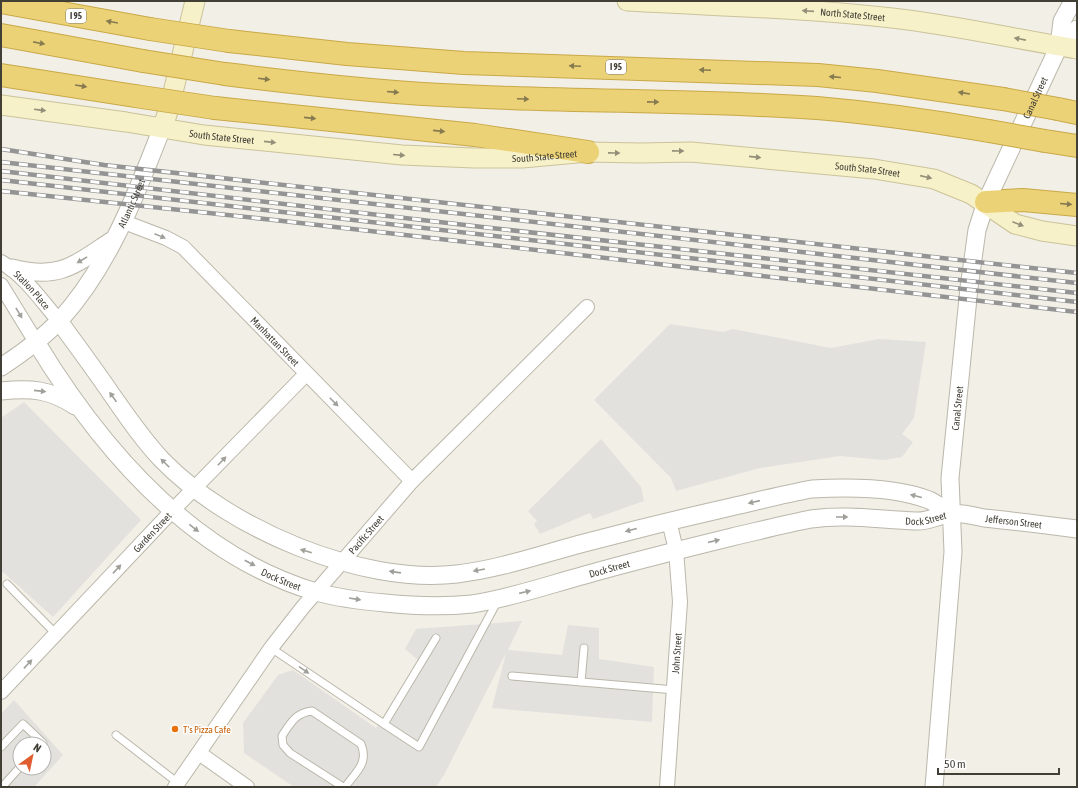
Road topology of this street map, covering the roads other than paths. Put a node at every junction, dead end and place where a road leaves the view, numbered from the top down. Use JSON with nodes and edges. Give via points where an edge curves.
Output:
{"nodes":[{"id":1,"x":195,"y":1,"type":"edge"},
{"id":2,"x":627,"y":1,"type":"edge"},
{"id":3,"x":1073,"y":1,"type":"edge"},
{"id":4,"x":1,"y":2,"type":"edge"},
{"id":5,"x":780,"y":5,"type":"edge"},
{"id":6,"x":1077,"y":29,"type":"edge"},
{"id":7,"x":1,"y":35,"type":"edge"},
{"id":8,"x":1068,"y":48,"type":"edge"},
{"id":9,"x":1,"y":74,"type":"edge"},
{"id":10,"x":1,"y":105,"type":"edge"},
{"id":11,"x":1067,"y":111,"type":"edge"},
{"id":12,"x":162,"y":128,"type":"junction"},
{"id":13,"x":1077,"y":146,"type":"edge"},
{"id":14,"x":588,"y":152,"type":"junction"},
{"id":15,"x":986,"y":202,"type":"junction"},
{"id":16,"x":1077,"y":205,"type":"edge"},
{"id":17,"x":124,"y":222,"type":"junction"},
{"id":18,"x":1077,"y":236,"type":"edge"},
{"id":19,"x":115,"y":239,"type":"junction"},
{"id":20,"x":6,"y":265,"type":"edge"},
{"id":21,"x":1,"y":285,"type":"edge"},
{"id":22,"x":587,"y":307,"type":"dead end"},
{"id":23,"x":59,"y":322,"type":"junction"},
{"id":24,"x":36,"y":342,"type":"junction"},
{"id":25,"x":1,"y":367,"type":"edge"},
{"id":26,"x":306,"y":374,"type":"junction"},
{"id":27,"x":1,"y":392,"type":"edge"},
{"id":28,"x":80,"y":409,"type":"junction"},
{"id":29,"x":412,"y":481,"type":"junction"},
{"id":30,"x":194,"y":488,"type":"junction"},
{"id":31,"x":172,"y":511,"type":"junction"},
{"id":32,"x":950,"y":514,"type":"junction"},
{"id":33,"x":669,"y":521,"type":"junction"},
{"id":34,"x":1077,"y":529,"type":"edge"},
{"id":35,"x":676,"y":550,"type":"junction"},
{"id":36,"x":344,"y":562,"type":"junction"},
{"id":37,"x":7,"y":584,"type":"dead end"},
{"id":38,"x":317,"y":592,"type":"junction"},
{"id":39,"x":500,"y":598,"type":"junction"},
{"id":40,"x":56,"y":634,"type":"junction"},
{"id":41,"x":436,"y":638,"type":"dead end"},
{"id":42,"x":271,"y":648,"type":"junction"},
{"id":43,"x":584,"y":648,"type":"dead end"},
{"id":44,"x":512,"y":676,"type":"dead end"},
{"id":45,"x":581,"y":682,"type":"junction"},
{"id":46,"x":675,"y":690,"type":"junction"},
{"id":47,"x":1,"y":692,"type":"edge"},
{"id":48,"x":384,"y":724,"type":"junction"},
{"id":49,"x":116,"y":735,"type":"dead end"},
{"id":50,"x":36,"y":736,"type":"edge"},
{"id":51,"x":1,"y":747,"type":"edge"},
{"id":52,"x":199,"y":753,"type":"junction"},
{"id":53,"x":12,"y":776,"type":"edge"},
{"id":54,"x":176,"y":785,"type":"edge"},
{"id":55,"x":3,"y":786,"type":"dead end"},
{"id":56,"x":247,"y":787,"type":"edge"},
{"id":57,"x":344,"y":787,"type":"edge"},
{"id":58,"x":668,"y":787,"type":"edge"},
{"id":59,"x":934,"y":787,"type":"edge"}],
"edges":[{"from":1,"to":12,"type":"main road","name":"Atlantic Street"},
{"from":2,"to":5,"type":"main road","name":"North State Street"},
{"from":3,"to":8,"type":"street","via":[[1062,21]]},
{"from":11,"to":4,"type":"highway","number":"I 95","one_way":true,"bridge":true,"via":[[877,81],[818,75],[449,62],[347,54],[229,41]]},
{"from":8,"to":5,"type":"main road","name":"North State Street","one_way":true,"via":[[892,18]]},
{"from":6,"to":8,"type":"street"},
{"from":7,"to":13,"type":"highway","one_way":true,"bridge":true,"via":[[225,74],[344,88],[462,96],[818,108],[886,115]]},
{"from":8,"to":15,"type":"street","name":"Canal Street"},
{"from":9,"to":14,"type":"highway","one_way":true,"bridge":true,"via":[[215,108],[475,135]]},
{"from":10,"to":12,"type":"main road","name":"South State Street","one_way":true},
{"from":12,"to":14,"type":"main road","name":"South State Street","one_way":true,"via":[[220,137],[402,155],[522,158]]},
{"from":12,"to":17,"type":"street","name":"Atlantic Street"},
{"from":14,"to":15,"type":"main road","name":"South State Street","one_way":true,"via":[[691,152],[895,172],[934,178]]},
{"from":15,"to":16,"type":"highway","one_way":true,"via":[[1023,200]]},
{"from":15,"to":18,"type":"main road","name":"South State Street","one_way":true,"via":[[1015,224]]},
{"from":15,"to":32,"type":"street","name":"Canal Street","via":[[977,230],[969,288],[950,478]]},
{"from":17,"to":19,"type":"street","name":"Atlantic Street"},
{"from":17,"to":26,"type":"street","name":"Manhattan Street","one_way":true,"via":[[183,247]]},
{"from":19,"to":20,"type":"street","one_way":true,"via":[[59,271],[31,273]]},
{"from":19,"to":23,"type":"street","name":"Atlantic Street","via":[[78,300]]},
{"from":20,"to":23,"type":"street","name":"Station Place","via":[[27,283]]},
{"from":21,"to":24,"type":"street","name":"Station Place","one_way":true},
{"from":22,"to":29,"type":"street","name":"Pacific Street"},
{"from":23,"to":24,"type":"street","name":"Atlantic Street"},
{"from":30,"to":23,"type":"street","name":"Dock Street","one_way":true,"via":[[149,446]]},
{"from":24,"to":25,"type":"street","name":"Atlantic Street"},
{"from":24,"to":28,"type":"street","name":"Dock Street"},
{"from":26,"to":29,"type":"street","name":"Manhattan Street","one_way":true},
{"from":30,"to":26,"type":"street","name":"Garden Street","one_way":true},
{"from":27,"to":28,"type":"street","one_way":true,"via":[[48,392]]},
{"from":28,"to":31,"type":"street","name":"Dock Street","via":[[124,462]]},
{"from":29,"to":36,"type":"street","name":"Pacific Street"},
{"from":30,"to":31,"type":"street","name":"Garden Street"},
{"from":36,"to":30,"type":"street","name":"Dock Street","one_way":true,"via":[[299,549],[266,534]]},
{"from":31,"to":38,"type":"street","name":"Dock Street","one_way":true,"via":[[229,552],[285,580]]},
{"from":40,"to":31,"type":"street","name":"Garden Street","one_way":true},
{"from":32,"to":33,"type":"street","name":"Dock Street","one_way":true,"via":[[931,501],[914,495],[830,488],[791,493]]},
{"from":32,"to":34,"type":"street","name":"Jefferson Street"},
{"from":35,"to":32,"type":"street","name":"Dock Street","one_way":true,"via":[[787,524],[829,517],[867,517],[921,522]]},
{"from":32,"to":59,"type":"street","name":"Canal Street","via":[[953,552]]},
{"from":33,"to":35,"type":"street","name":"John Street"},
{"from":33,"to":36,"type":"street","name":"Dock Street","one_way":true,"via":[[457,574],[412,574]]},
{"from":39,"to":35,"type":"street","name":"Dock Street","one_way":true,"via":[[542,589]]},
{"from":35,"to":46,"type":"street","name":"John Street","via":[[680,602]]},
{"from":36,"to":38,"type":"street","name":"Pacific Street"},
{"from":37,"to":40,"type":"lane"},
{"from":38,"to":39,"type":"street","name":"Dock Street","one_way":true,"via":[[372,602],[415,606],[471,604]]},
{"from":38,"to":42,"type":"street","name":"Pacific Street"},
{"from":39,"to":48,"type":"lane","via":[[419,746]]},
{"from":47,"to":40,"type":"street","name":"Garden Street","one_way":true},
{"from":41,"to":48,"type":"lane"},
{"from":42,"to":48,"type":"lane","one_way":true},
{"from":42,"to":52,"type":"street","name":"Pacific Street"},
{"from":43,"to":45,"type":"lane"},
{"from":44,"to":45,"type":"lane"},
{"from":45,"to":46,"type":"lane"},
{"from":46,"to":58,"type":"street","name":"John Street"},
{"from":49,"to":54,"type":"lane"},
{"from":50,"to":51,"type":"lane","via":[[23,724]]},
{"from":52,"to":54,"type":"street","name":"Pacific Street"},
{"from":52,"to":56,"type":"street"},
{"from":53,"to":55,"type":"lane"},
{"from":57,"to":57,"type":"lane","via":[[364,762],[365,753],[361,744],[312,711],[295,716],[282,736],[283,744],[290,753]]}]}
